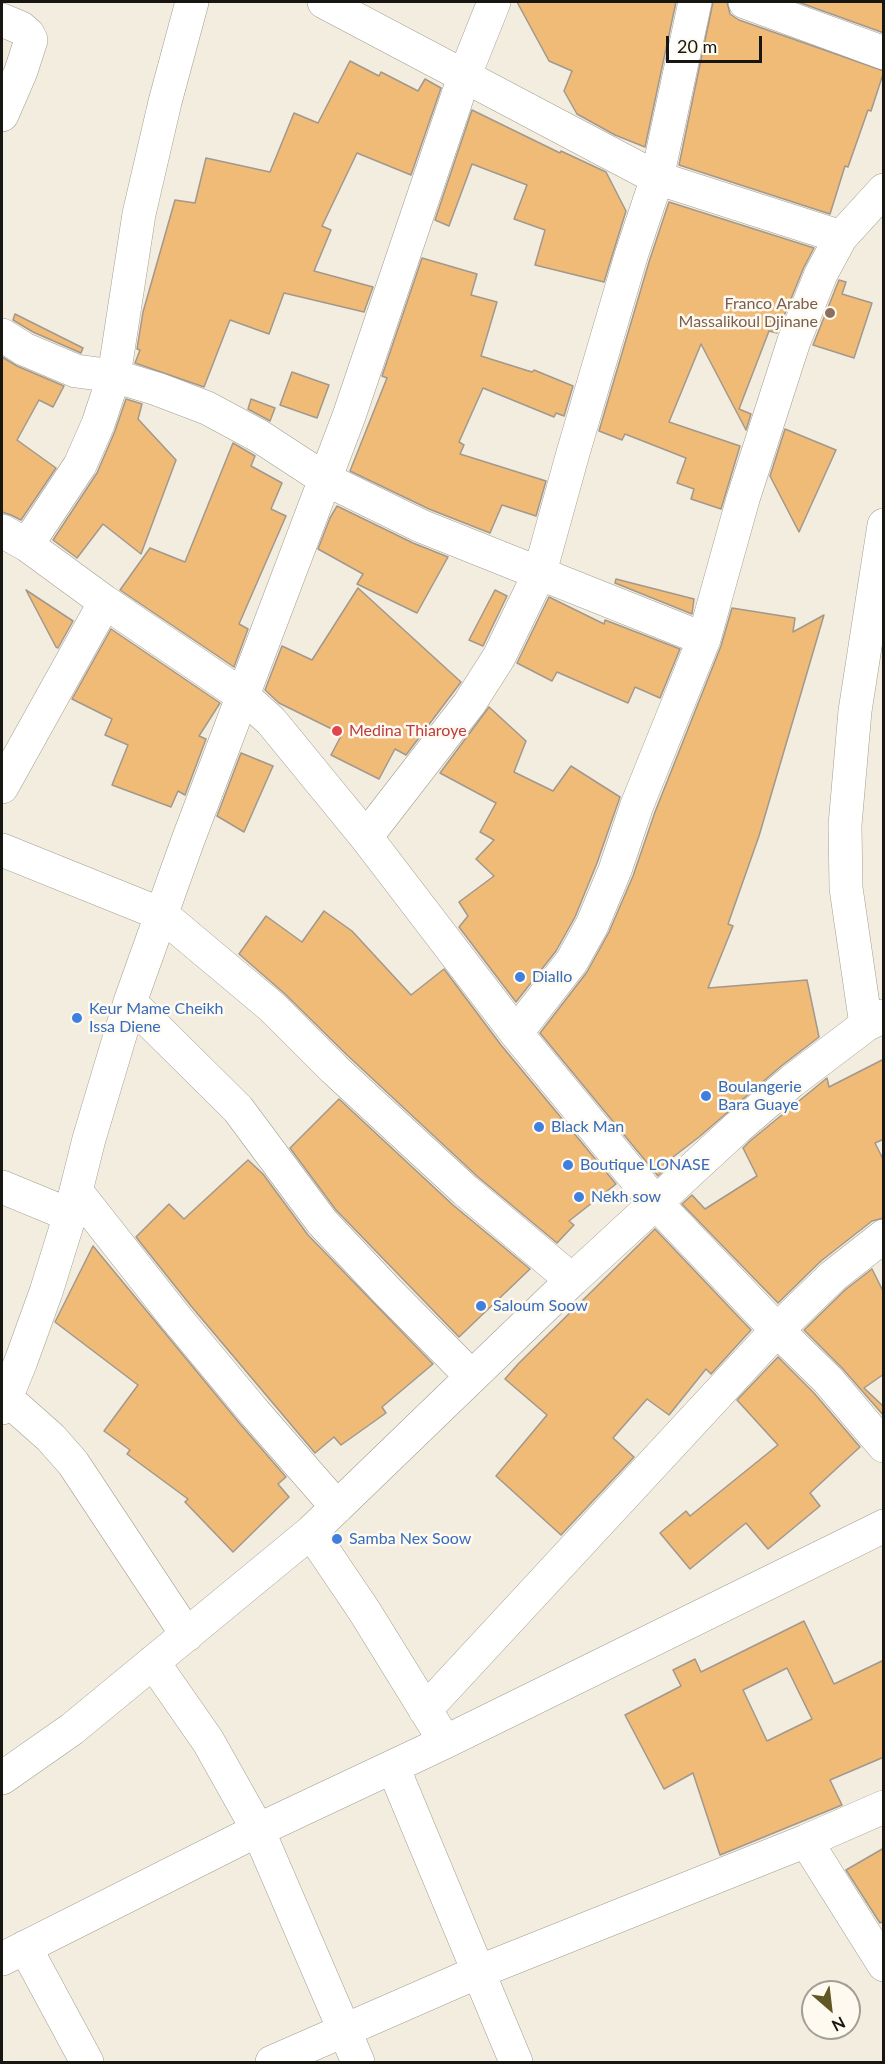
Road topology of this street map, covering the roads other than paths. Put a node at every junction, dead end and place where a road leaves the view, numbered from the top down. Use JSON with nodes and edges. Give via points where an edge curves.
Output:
{"nodes":[{"id":1,"x":192,"y":2,"type":"edge"},
{"id":2,"x":324,"y":2,"type":"edge"},
{"id":3,"x":494,"y":2,"type":"edge"},
{"id":4,"x":695,"y":2,"type":"edge"},
{"id":5,"x":745,"y":2,"type":"edge"},
{"id":6,"x":2,"y":20,"type":"edge"},
{"id":7,"x":884,"y":53,"type":"edge"},
{"id":8,"x":464,"y":77,"type":"junction"},
{"id":9,"x":2,"y":115,"type":"edge"},
{"id":10,"x":657,"y":178,"type":"junction"},
{"id":11,"x":884,"y":190,"type":"edge"},
{"id":12,"x":841,"y":237,"type":"junction"},
{"id":13,"x":2,"y":335,"type":"edge"},
{"id":14,"x":114,"y":376,"type":"junction"},
{"id":15,"x":325,"y":479,"type":"junction"},
{"id":16,"x":884,"y":525,"type":"edge"},
{"id":17,"x":14,"y":538,"type":"edge"},
{"id":18,"x":540,"y":572,"type":"junction"},
{"id":19,"x":105,"y":603,"type":"junction"},
{"id":20,"x":704,"y":639,"type":"junction"},
{"id":21,"x":243,"y":696,"type":"junction"},
{"id":22,"x":2,"y":787,"type":"edge"},
{"id":23,"x":366,"y":837,"type":"junction"},
{"id":24,"x":2,"y":850,"type":"edge"},
{"id":25,"x":161,"y":914,"type":"junction"},
{"id":26,"x":130,"y":1002,"type":"junction"},
{"id":27,"x":875,"y":1021,"type":"edge"},
{"id":28,"x":516,"y":1033,"type":"junction"},
{"id":29,"x":2,"y":1187,"type":"edge"},
{"id":30,"x":655,"y":1202,"type":"junction"},
{"id":31,"x":73,"y":1203,"type":"junction"},
{"id":32,"x":884,"y":1236,"type":"edge"},
{"id":33,"x":572,"y":1280,"type":"junction"},
{"id":34,"x":777,"y":1330,"type":"junction"},
{"id":35,"x":11,"y":1358,"type":"edge"},
{"id":36,"x":471,"y":1376,"type":"junction"},
{"id":37,"x":4,"y":1403,"type":"edge"},
{"id":38,"x":884,"y":1446,"type":"edge"},
{"id":39,"x":337,"y":1507,"type":"junction"},
{"id":40,"x":884,"y":1526,"type":"edge"},
{"id":41,"x":311,"y":1532,"type":"junction"},
{"id":42,"x":187,"y":1635,"type":"junction"},
{"id":43,"x":153,"y":1662,"type":"junction"},
{"id":44,"x":425,"y":1710,"type":"junction"},
{"id":45,"x":445,"y":1742,"type":"junction"},
{"id":46,"x":393,"y":1767,"type":"junction"},
{"id":47,"x":2,"y":1778,"type":"edge"},
{"id":48,"x":884,"y":1807,"type":"edge"},
{"id":49,"x":258,"y":1830,"type":"junction"},
{"id":50,"x":806,"y":1841,"type":"junction"},
{"id":51,"x":13,"y":1953,"type":"edge"},
{"id":52,"x":884,"y":1965,"type":"edge"},
{"id":53,"x":478,"y":1971,"type":"junction"},
{"id":54,"x":345,"y":2031,"type":"junction"},
{"id":55,"x":87,"y":2062,"type":"edge"},
{"id":56,"x":272,"y":2062,"type":"edge"},
{"id":57,"x":358,"y":2062,"type":"edge"},
{"id":58,"x":516,"y":2062,"type":"edge"}],
"edges":[{"from":1,"to":14,"type":"street","via":[[139,214]]},
{"from":2,"to":8,"type":"street"},
{"from":3,"to":8,"type":"street"},
{"from":4,"to":10,"type":"street"},
{"from":5,"to":7,"type":"street"},
{"from":6,"to":9,"type":"street","via":[[21,28],[31,40]]},
{"from":8,"to":10,"type":"street"},
{"from":8,"to":15,"type":"street"},
{"from":10,"to":12,"type":"street"},
{"from":10,"to":18,"type":"street","via":[[618,298]]},
{"from":11,"to":12,"type":"street"},
{"from":12,"to":20,"type":"street","via":[[794,341],[743,499]]},
{"from":13,"to":14,"type":"street","via":[[76,371]]},
{"from":14,"to":15,"type":"street","via":[[207,408]]},
{"from":14,"to":17,"type":"street","via":[[80,465]]},
{"from":15,"to":18,"type":"street","via":[[421,526]]},
{"from":15,"to":21,"type":"street"},
{"from":16,"to":27,"type":"street","via":[[855,711],[845,825],[846,888]]},
{"from":17,"to":19,"type":"street"},
{"from":18,"to":20,"type":"street"},
{"from":18,"to":23,"type":"street","via":[[499,657],[470,704]]},
{"from":19,"to":21,"type":"street"},
{"from":19,"to":22,"type":"street"},
{"from":20,"to":28,"type":"street","via":[[592,925],[572,961]]},
{"from":21,"to":23,"type":"street","via":[[271,721]]},
{"from":21,"to":25,"type":"street"},
{"from":23,"to":28,"type":"street"},
{"from":24,"to":25,"type":"street"},
{"from":25,"to":26,"type":"street"},
{"from":25,"to":33,"type":"street","via":[[272,1007],[458,1184]]},
{"from":26,"to":31,"type":"street"},
{"from":26,"to":36,"type":"street","via":[[238,1109],[322,1222]]},
{"from":27,"to":30,"type":"street","via":[[783,1088]]},
{"from":28,"to":30,"type":"street"},
{"from":29,"to":31,"type":"street"},
{"from":30,"to":33,"type":"street"},
{"from":30,"to":34,"type":"street"},
{"from":31,"to":35,"type":"street","via":[[46,1292]]},
{"from":31,"to":39,"type":"street"},
{"from":32,"to":34,"type":"street","via":[[833,1276]]},
{"from":33,"to":36,"type":"street"},
{"from":34,"to":38,"type":"street","via":[[828,1380]]},
{"from":34,"to":44,"type":"street"},
{"from":35,"to":37,"type":"street"},
{"from":36,"to":39,"type":"street"},
{"from":37,"to":42,"type":"street","via":[[51,1438],[74,1463]]},
{"from":39,"to":41,"type":"street"},
{"from":40,"to":45,"type":"street"},
{"from":41,"to":42,"type":"street"},
{"from":41,"to":44,"type":"street"},
{"from":42,"to":43,"type":"street"},
{"from":43,"to":47,"type":"street","via":[[72,1729]]},
{"from":43,"to":49,"type":"street","via":[[208,1741]]},
{"from":44,"to":45,"type":"street"},
{"from":45,"to":46,"type":"street"},
{"from":46,"to":49,"type":"street"},
{"from":46,"to":53,"type":"street"},
{"from":48,"to":50,"type":"street"},
{"from":49,"to":51,"type":"street"},
{"from":49,"to":54,"type":"street"},
{"from":50,"to":52,"type":"street"},
{"from":50,"to":53,"type":"street"},
{"from":51,"to":55,"type":"street"},
{"from":53,"to":54,"type":"street"},
{"from":53,"to":58,"type":"street"},
{"from":54,"to":56,"type":"street"},
{"from":54,"to":57,"type":"street"}]}
